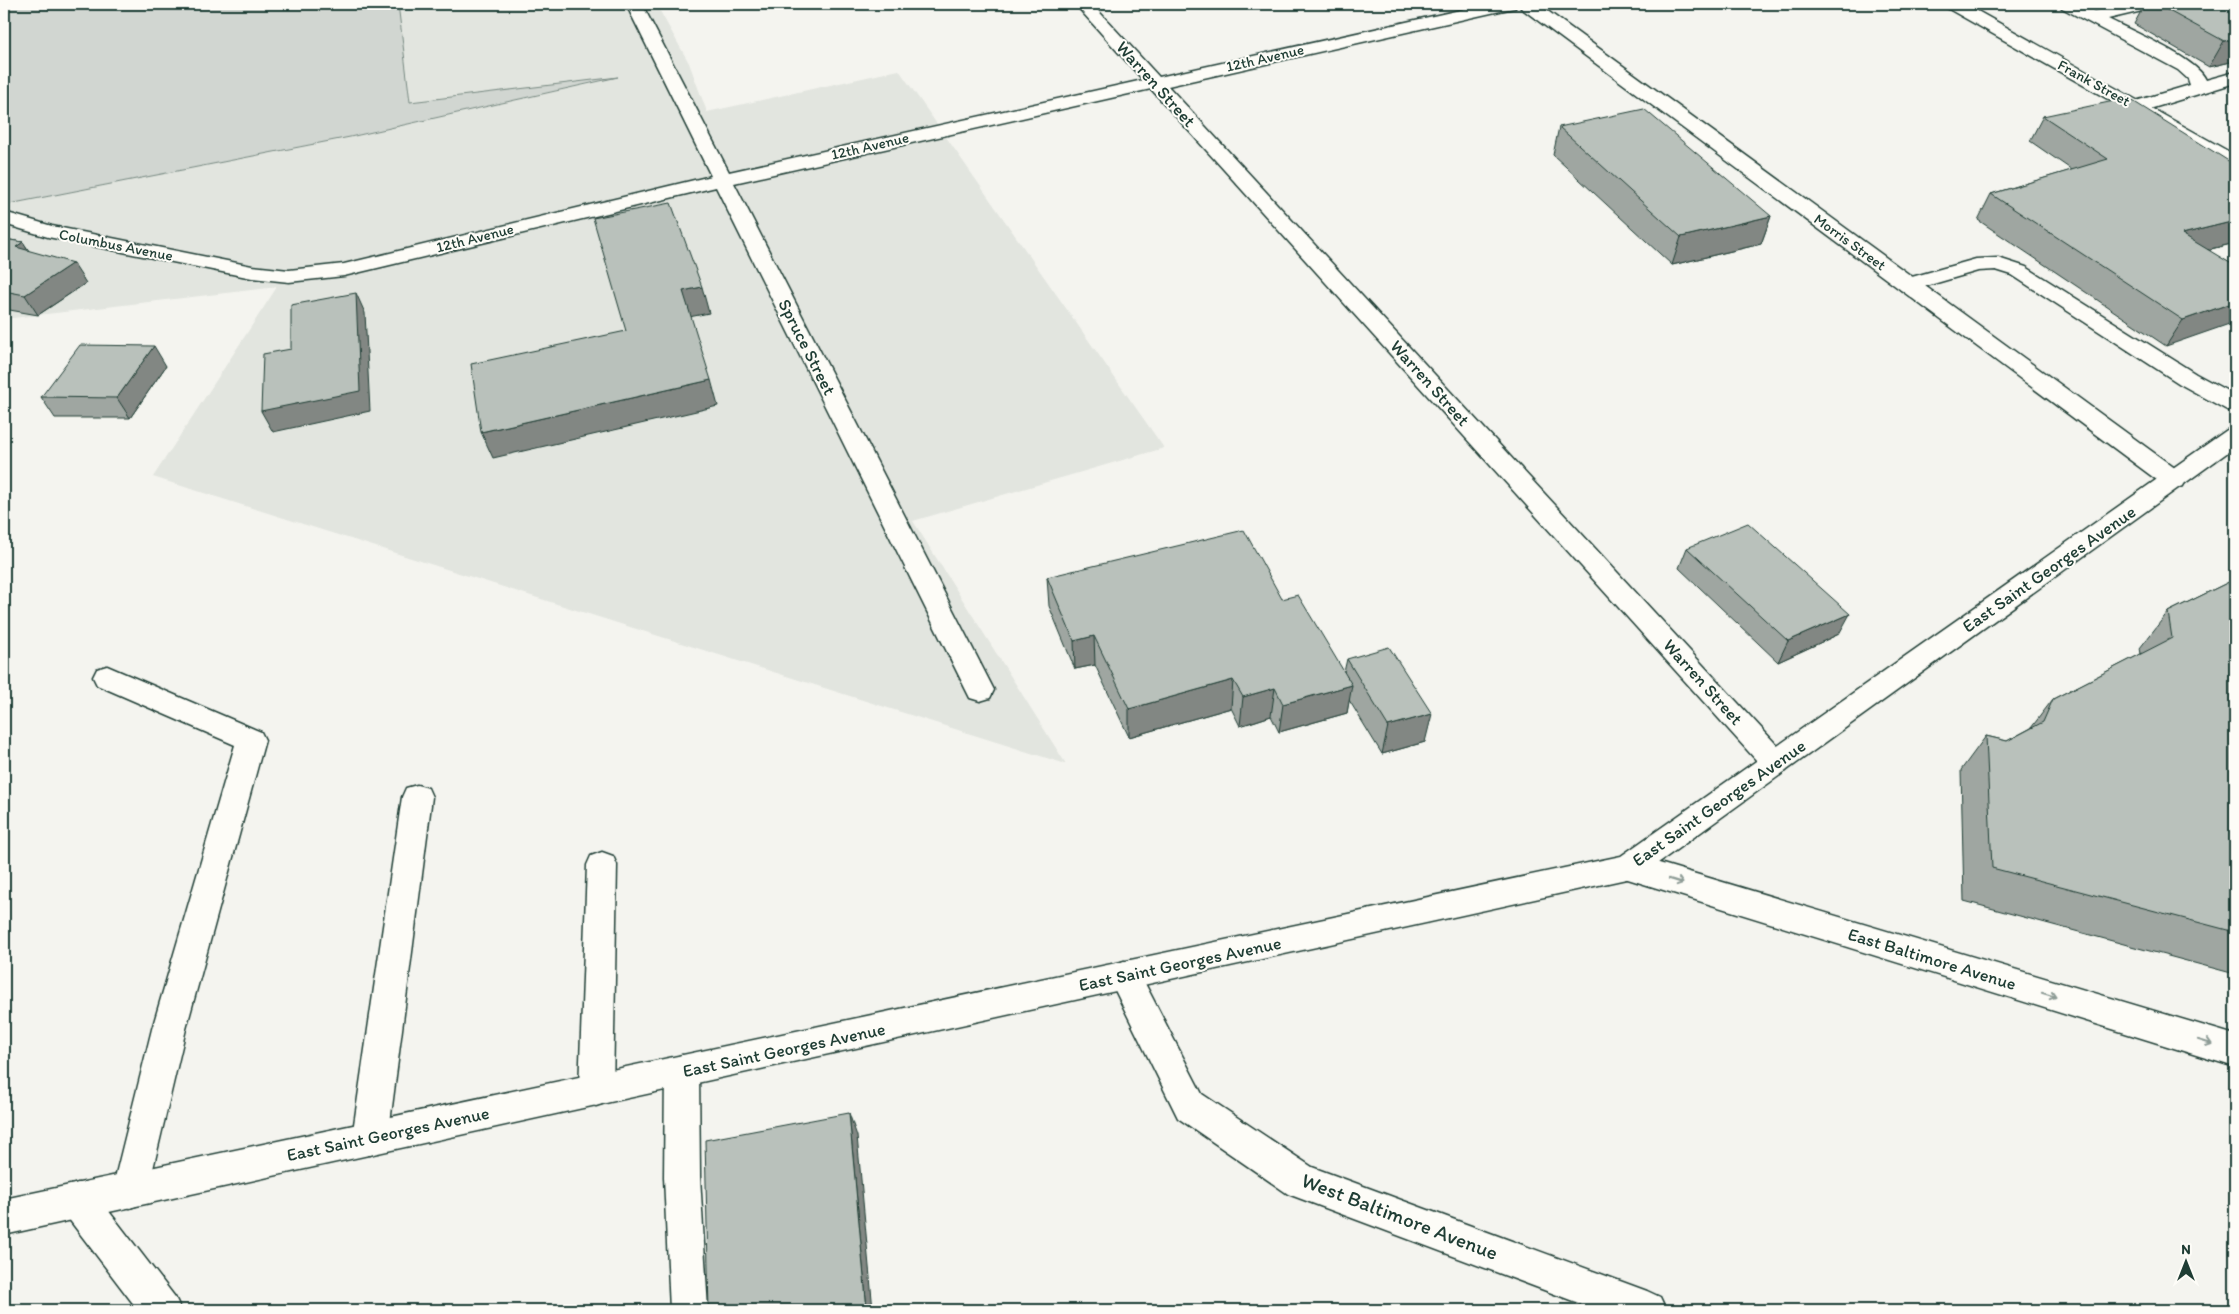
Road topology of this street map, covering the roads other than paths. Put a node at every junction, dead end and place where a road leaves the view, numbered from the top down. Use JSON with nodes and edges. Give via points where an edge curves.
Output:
{"nodes":[{"id":1,"x":634,"y":4,"type":"edge"},
{"id":2,"x":1083,"y":4,"type":"edge"},
{"id":3,"x":1510,"y":4,"type":"edge"},
{"id":4,"x":1527,"y":4,"type":"edge"},
{"id":5,"x":1952,"y":4,"type":"edge"},
{"id":6,"x":2068,"y":4,"type":"edge"},
{"id":7,"x":2148,"y":4,"type":"edge"},
{"id":8,"x":2093,"y":17,"type":"junction"},
{"id":9,"x":2235,"y":77,"type":"edge"},
{"id":10,"x":1155,"y":83,"type":"junction"},
{"id":11,"x":2200,"y":88,"type":"junction"},
{"id":12,"x":2136,"y":107,"type":"junction"},
{"id":13,"x":2235,"y":163,"type":"edge"},
{"id":14,"x":722,"y":179,"type":"junction"},
{"id":15,"x":4,"y":218,"type":"edge"},
{"id":16,"x":230,"y":268,"type":"joint"},
{"id":17,"x":1909,"y":285,"type":"junction"},
{"id":18,"x":2235,"y":405,"type":"edge"},
{"id":19,"x":2235,"y":436,"type":"edge"},
{"id":20,"x":2174,"y":480,"type":"junction"},
{"id":21,"x":108,"y":677,"type":"dead end"},
{"id":22,"x":980,"y":690,"type":"dead end"},
{"id":23,"x":1776,"y":763,"type":"junction"},
{"id":24,"x":416,"y":797,"type":"dead end"},
{"id":25,"x":602,"y":865,"type":"dead end"},
{"id":26,"x":1629,"y":867,"type":"junction"},
{"id":27,"x":1124,"y":976,"type":"junction"},
{"id":28,"x":2235,"y":1051,"type":"edge"},
{"id":29,"x":682,"y":1071,"type":"junction"},
{"id":30,"x":596,"y":1090,"type":"junction"},
{"id":31,"x":370,"y":1138,"type":"junction"},
{"id":32,"x":130,"y":1190,"type":"junction"},
{"id":33,"x":78,"y":1201,"type":"junction"},
{"id":34,"x":4,"y":1217,"type":"edge"},
{"id":35,"x":162,"y":1310,"type":"edge"},
{"id":36,"x":689,"y":1310,"type":"edge"},
{"id":37,"x":1646,"y":1310,"type":"edge"}],
"edges":[{"from":1,"to":14,"type":"street","name":"Spruce Street"},
{"from":2,"to":10,"type":"street","name":"Warren Street"},
{"from":3,"to":10,"type":"street","name":"12th Avenue"},
{"from":4,"to":17,"type":"street","name":"Morris Street"},
{"from":5,"to":12,"type":"street","name":"Frank Street"},
{"from":6,"to":8,"type":"street"},
{"from":7,"to":8,"type":"street"},
{"from":8,"to":11,"type":"street","via":[[2184,66],[2196,77]]},
{"from":9,"to":11,"type":"street"},
{"from":10,"to":14,"type":"street","name":"12th Avenue"},
{"from":10,"to":23,"type":"street","name":"Warren Street"},
{"from":11,"to":12,"type":"street"},
{"from":12,"to":13,"type":"street","name":"Frank Street"},
{"from":14,"to":16,"type":"street","name":"12th Avenue","via":[[344,270],[289,276]]},
{"from":14,"to":22,"type":"street","name":"Spruce Street"},
{"from":15,"to":16,"type":"street","name":"Columbus Avenue","via":[[48,231]]},
{"from":17,"to":18,"type":"street","via":[[1976,265],[1998,264],[2019,271],[2188,379]]},
{"from":17,"to":20,"type":"street","name":"Morris Street"},
{"from":19,"to":20,"type":"street","name":"East Saint Georges Avenue"},
{"from":20,"to":23,"type":"street","name":"East Saint Georges Avenue"},
{"from":21,"to":32,"type":"street","via":[[251,740],[170,1029]]},
{"from":23,"to":26,"type":"street","name":"East Saint Georges Avenue"},
{"from":24,"to":31,"type":"street"},
{"from":25,"to":30,"type":"street"},
{"from":26,"to":27,"type":"street","name":"East Saint Georges Avenue"},
{"from":26,"to":28,"type":"street","name":"East Baltimore Avenue","one_way":true},
{"from":27,"to":29,"type":"street","name":"East Saint Georges Avenue"},
{"from":27,"to":37,"type":"street","name":"West Baltimore Avenue","via":[[1190,1106],[1301,1181]]},
{"from":29,"to":30,"type":"street","name":"East Saint Georges Avenue"},
{"from":29,"to":36,"type":"street","via":[[682,1177]]},
{"from":30,"to":31,"type":"street","name":"East Saint Georges Avenue"},
{"from":31,"to":32,"type":"street","name":"East Saint Georges Avenue"},
{"from":32,"to":33,"type":"street","name":"East Saint Georges Avenue"},
{"from":33,"to":34,"type":"street","name":"East Saint Georges Avenue"},
{"from":33,"to":35,"type":"street"}]}
